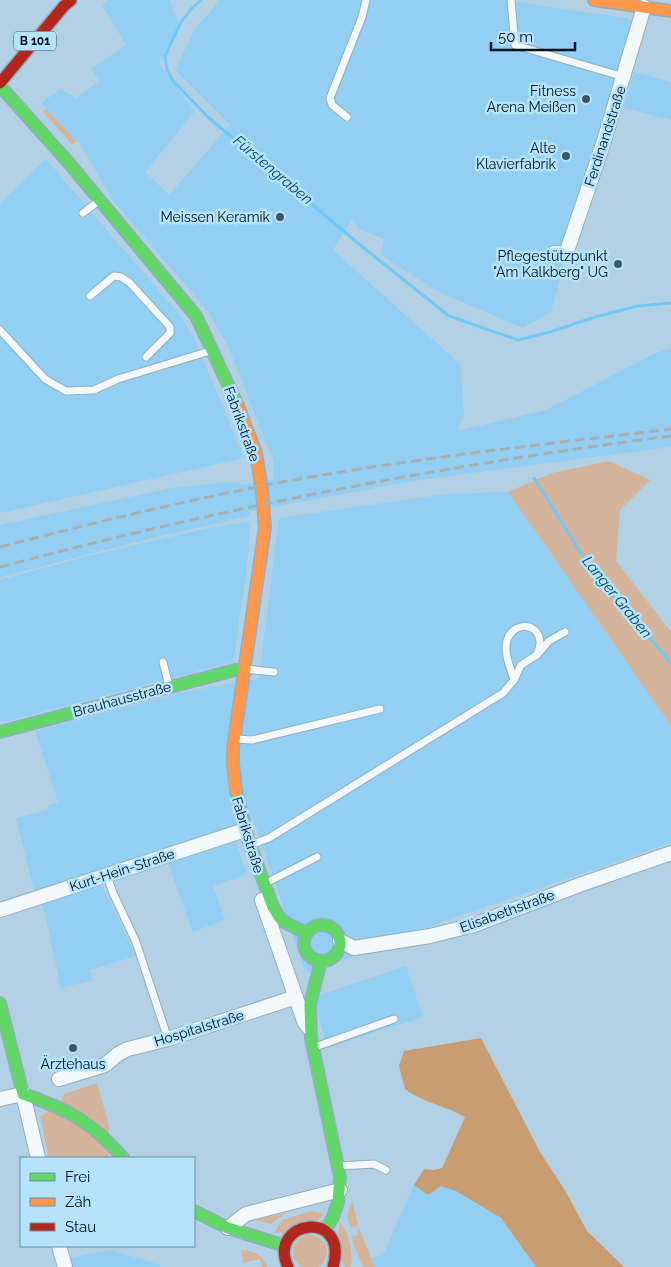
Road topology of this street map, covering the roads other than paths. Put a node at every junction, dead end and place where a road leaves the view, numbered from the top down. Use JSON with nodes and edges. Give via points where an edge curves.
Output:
{"nodes":[{"id":1,"x":71,"y":0,"type":"edge"},
{"id":2,"x":366,"y":0,"type":"edge"},
{"id":3,"x":511,"y":0,"type":"edge"},
{"id":4,"x":594,"y":0,"type":"edge"},
{"id":5,"x":644,"y":7,"type":"junction"},
{"id":6,"x":667,"y":7,"type":"edge"},
{"id":7,"x":624,"y":77,"type":"junction"},
{"id":8,"x":0,"y":84,"type":"edge"},
{"id":9,"x":346,"y":117,"type":"dead end"},
{"id":10,"x":100,"y":200,"type":"junction"},
{"id":11,"x":83,"y":213,"type":"dead end"},
{"id":12,"x":554,"y":253,"type":"dead end"},
{"id":13,"x":90,"y":296,"type":"dead end"},
{"id":14,"x":0,"y":330,"type":"edge"},
{"id":15,"x":213,"y":350,"type":"junction"},
{"id":16,"x":146,"y":356,"type":"dead end"},
{"id":17,"x":565,"y":632,"type":"dead end"},
{"id":18,"x":537,"y":654,"type":"junction"},
{"id":19,"x":163,"y":662,"type":"dead end"},
{"id":20,"x":245,"y":669,"type":"junction"},
{"id":21,"x":274,"y":672,"type":"dead end"},
{"id":22,"x":514,"y":680,"type":"junction"},
{"id":23,"x":170,"y":687,"type":"junction"},
{"id":24,"x":380,"y":709,"type":"dead end"},
{"id":25,"x":0,"y":732,"type":"edge"},
{"id":26,"x":234,"y":738,"type":"junction"},
{"id":27,"x":248,"y":838,"type":"junction"},
{"id":28,"x":671,"y":853,"type":"edge"},
{"id":29,"x":317,"y":857,"type":"dead end"},
{"id":30,"x":107,"y":876,"type":"junction"},
{"id":31,"x":264,"y":884,"type":"junction"},
{"id":32,"x":0,"y":910,"type":"edge"},
{"id":33,"x":306,"y":933,"type":"junction"},
{"id":34,"x":340,"y":941,"type":"junction"},
{"id":35,"x":321,"y":961,"type":"junction"},
{"id":36,"x":296,"y":997,"type":"junction"},
{"id":37,"x":0,"y":1003,"type":"edge"},
{"id":38,"x":394,"y":1019,"type":"dead end"},
{"id":39,"x":310,"y":1030,"type":"junction"},
{"id":40,"x":168,"y":1039,"type":"junction"},
{"id":41,"x":312,"y":1048,"type":"junction"},
{"id":42,"x":59,"y":1078,"type":"dead end"},
{"id":43,"x":23,"y":1094,"type":"junction"},
{"id":44,"x":0,"y":1099,"type":"edge"},
{"id":45,"x":38,"y":1157,"type":"edge"},
{"id":46,"x":122,"y":1157,"type":"edge"},
{"id":47,"x":338,"y":1166,"type":"junction"},
{"id":48,"x":386,"y":1170,"type":"dead end"},
{"id":49,"x":340,"y":1190,"type":"junction"},
{"id":50,"x":195,"y":1212,"type":"edge"},
{"id":51,"x":228,"y":1228,"type":"junction"},
{"id":52,"x":325,"y":1231,"type":"junction"},
{"id":53,"x":285,"y":1246,"type":"junction"},
{"id":54,"x":59,"y":1247,"type":"edge"},
{"id":55,"x":64,"y":1267,"type":"edge"},
{"id":56,"x":288,"y":1267,"type":"edge"},
{"id":57,"x":333,"y":1267,"type":"edge"}],
"edges":[{"from":1,"to":8,"type":"street","number":"B 101"},
{"from":2,"to":9,"type":"lane","via":[[330,98],[332,105]]},
{"from":3,"to":7,"type":"lane","via":[[515,45]]},
{"from":4,"to":5,"type":"street"},
{"from":5,"to":6,"type":"street"},
{"from":5,"to":7,"type":"street","name":"Ferdinandstraße"},
{"from":7,"to":12,"type":"street","name":"Ferdinandstraße","via":[[566,254]]},
{"from":8,"to":10,"type":"street","name":"Fabrikstraße"},
{"from":10,"to":11,"type":"lane"},
{"from":10,"to":15,"type":"street","name":"Fabrikstraße","via":[[196,316]]},
{"from":13,"to":16,"type":"lane","via":[[114,276],[129,282],[170,327],[170,333]]},
{"from":14,"to":15,"type":"lane","via":[[45,379],[66,391],[94,390],[118,379]]},
{"from":15,"to":20,"type":"street","name":"Fabrikstraße","via":[[256,453],[262,491],[265,535]]},
{"from":17,"to":18,"type":"lane","via":[[549,640]]},
{"from":18,"to":22,"type":"lane","via":[[521,665]]},
{"from":18,"to":22,"type":"lane","via":[[540,643],[537,633],[528,626],[514,630],[506,646]]},
{"from":19,"to":23,"type":"lane"},
{"from":20,"to":21,"type":"lane"},
{"from":20,"to":23,"type":"street","name":"Brauhausstraße"},
{"from":20,"to":26,"type":"street","name":"Fabrikstraße"},
{"from":22,"to":27,"type":"lane","via":[[503,692],[269,838]]},
{"from":23,"to":25,"type":"street","name":"Brauhausstraße"},
{"from":24,"to":26,"type":"lane","via":[[252,740]]},
{"from":26,"to":27,"type":"street","name":"Fabrikstraße","via":[[232,774]]},
{"from":27,"to":30,"type":"street","name":"Kurt-Hein-Straße"},
{"from":27,"to":31,"type":"street","name":"Fabrikstraße"},
{"from":27,"to":36,"type":"street","via":[[251,869]]},
{"from":28,"to":34,"type":"street","name":"Elisabethstraße","via":[[474,925],[430,936],[354,948]]},
{"from":29,"to":31,"type":"lane"},
{"from":30,"to":32,"type":"street","name":"Kurt-Hein-Straße"},
{"from":30,"to":40,"type":"lane","via":[[136,942]]},
{"from":31,"to":33,"type":"street","name":"Fabrikstraße","via":[[280,918],[287,925]]},
{"from":33,"to":34,"type":"street","via":[[316,925],[329,926],[338,934]]},
{"from":33,"to":35,"type":"street","via":[[303,942],[306,952],[309,957]]},
{"from":34,"to":35,"type":"street","via":[[337,953]]},
{"from":35,"to":39,"type":"street","via":[[310,1004]]},
{"from":36,"to":39,"type":"street"},
{"from":36,"to":40,"type":"street","name":"Hospitalstraße"},
{"from":37,"to":43,"type":"street"},
{"from":38,"to":41,"type":"lane"},
{"from":39,"to":41,"type":"street"},
{"from":40,"to":42,"type":"street","name":"Hospitalstraße","via":[[128,1049],[105,1065]]},
{"from":41,"to":47,"type":"street"},
{"from":43,"to":44,"type":"street"},
{"from":43,"to":45,"type":"street"},
{"from":43,"to":46,"type":"street","via":[[85,1120]]},
{"from":47,"to":48,"type":"lane","via":[[374,1164]]},
{"from":47,"to":49,"type":"street"},
{"from":49,"to":51,"type":"street","via":[[246,1214]]},
{"from":49,"to":52,"type":"street","via":[[333,1217]]},
{"from":50,"to":51,"type":"street"},
{"from":51,"to":53,"type":"street"},
{"from":52,"to":53,"type":"street","via":[[304,1227],[292,1234]]},
{"from":52,"to":57,"type":"street","via":[[337,1250]]},
{"from":53,"to":56,"type":"street"},
{"from":54,"to":55,"type":"street"}]}
